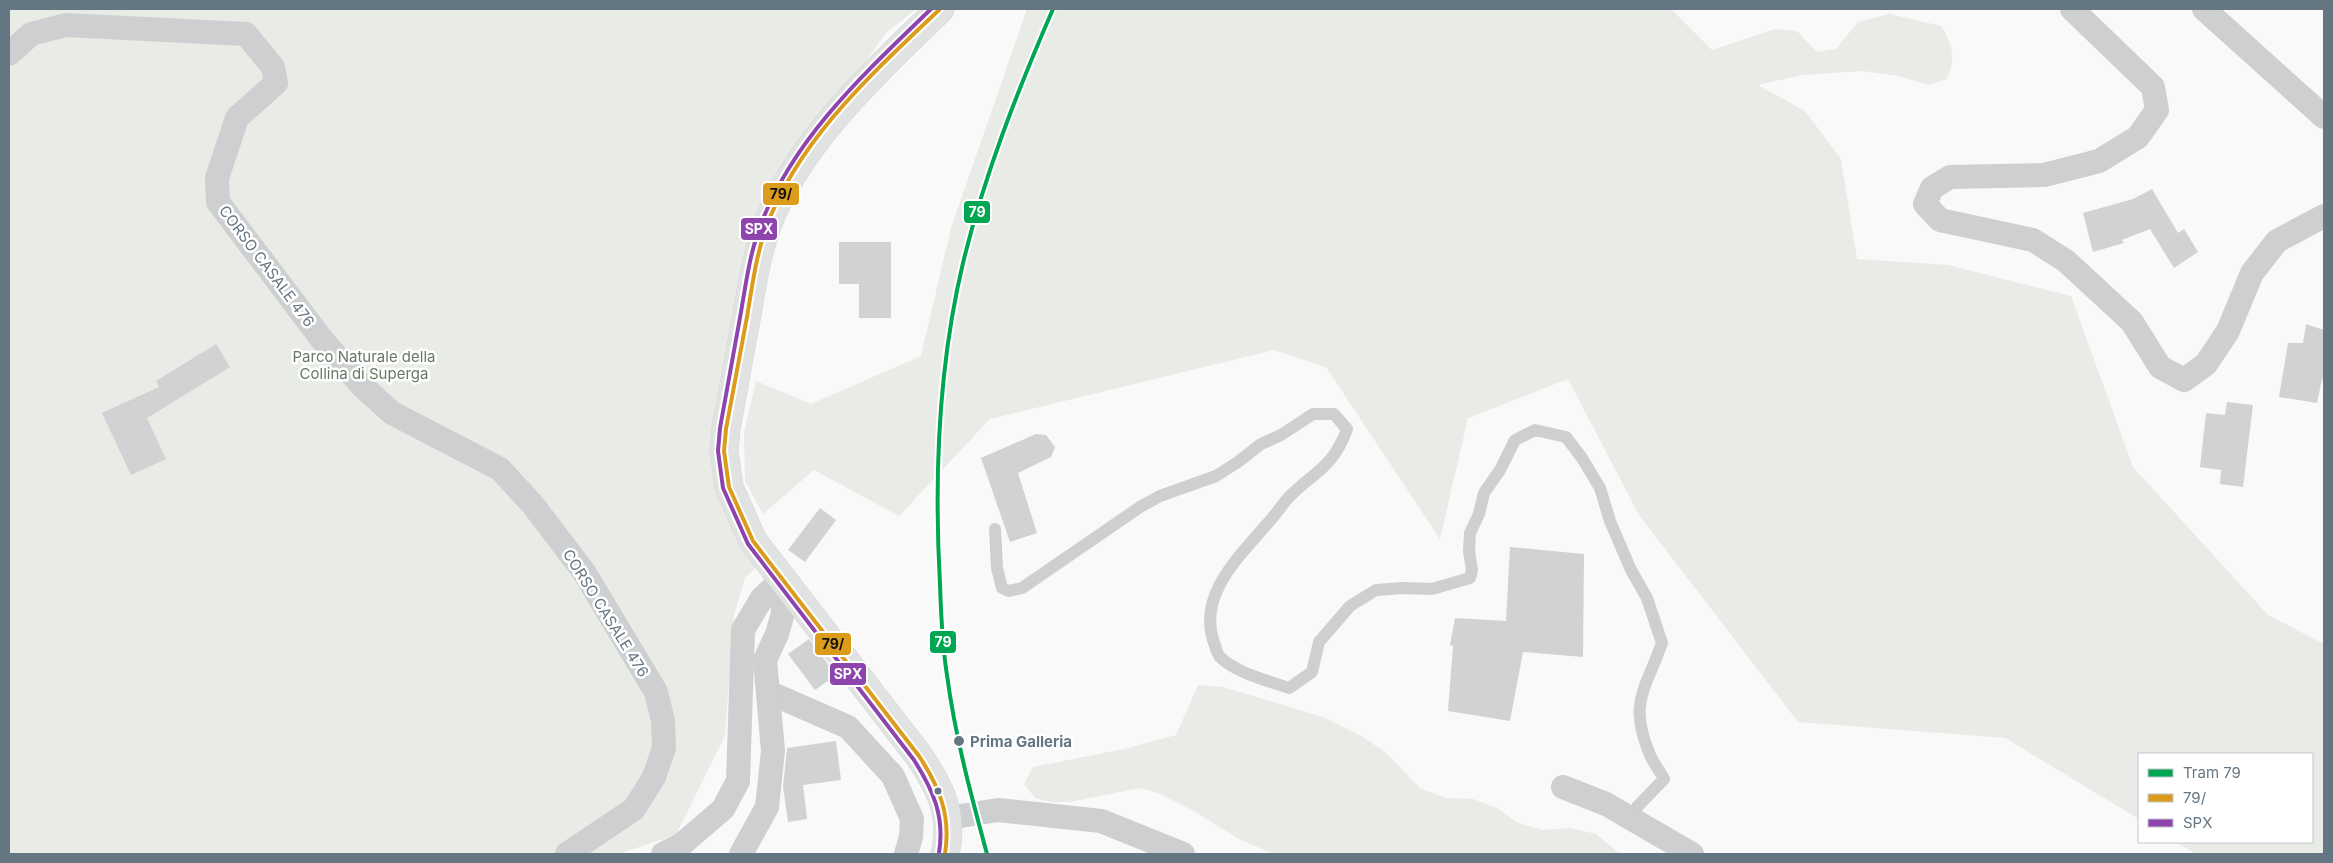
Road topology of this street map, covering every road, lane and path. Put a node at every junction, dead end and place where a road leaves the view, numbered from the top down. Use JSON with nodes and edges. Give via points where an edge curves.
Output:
{"nodes":[{"id":1,"x":940,"y":9,"type":"edge"},
{"id":2,"x":2072,"y":9,"type":"edge"},
{"id":3,"x":2204,"y":9,"type":"edge"},
{"id":4,"x":9,"y":54,"type":"edge"},
{"id":5,"x":2324,"y":116,"type":"edge"},
{"id":6,"x":2324,"y":216,"type":"edge"},
{"id":7,"x":995,"y":528,"type":"dead end"},
{"id":8,"x":782,"y":580,"type":"junction"},
{"id":9,"x":768,"y":692,"type":"junction"},
{"id":10,"x":1563,"y":787,"type":"dead end"},
{"id":11,"x":948,"y":818,"type":"junction"},
{"id":12,"x":1629,"y":818,"type":"junction"},
{"id":13,"x":567,"y":854,"type":"edge"},
{"id":14,"x":663,"y":854,"type":"edge"},
{"id":15,"x":741,"y":854,"type":"edge"},
{"id":16,"x":906,"y":854,"type":"edge"},
{"id":17,"x":945,"y":854,"type":"edge"},
{"id":18,"x":1183,"y":854,"type":"edge"},
{"id":19,"x":1692,"y":854,"type":"edge"}],
"edges":[{"from":1,"to":8,"type":"street","via":[[867,80],[797,168],[774,208],[755,268],[726,429],[726,470],[746,528]]},
{"from":2,"to":6,"type":"street","via":[[2153,87],[2157,110],[2138,137],[2100,161],[2044,174],[1950,177],[1932,188],[1925,204],[1940,220],[2033,240],[2066,260],[2132,322],[2160,367],[2184,380],[2206,364],[2228,331],[2252,273],[2278,241]]},
{"from":3,"to":5,"type":"street"},
{"from":4,"to":13,"type":"street","name":"CORSO CASALE 476","via":[[31,34],[66,25],[246,34],[273,67],[276,83],[236,118],[217,178],[218,202],[320,337],[361,385],[392,413],[500,469],[533,505],[584,572],[656,692],[663,721],[664,748],[654,777],[634,809]]},
{"from":7,"to":12,"type":"lane","via":[[997,568],[1002,588],[1009,591],[1022,588],[1140,506],[1216,476],[1312,414],[1334,414],[1347,429],[1340,449],[1322,470],[1289,497],[1241,553],[1222,577],[1210,610],[1211,635],[1219,656],[1246,673],[1290,688],[1312,672],[1319,642],[1350,606],[1376,590],[1432,589],[1470,578],[1470,533],[1484,492],[1515,440],[1535,430],[1566,437],[1600,488],[1610,521],[1647,598],[1662,643],[1643,687],[1638,708],[1651,758],[1664,779]]},
{"from":8,"to":9,"type":"street","via":[[782,614],[765,660]]},
{"from":8,"to":11,"type":"street","via":[[919,756],[932,776]]},
{"from":8,"to":14,"type":"street","via":[[762,598],[743,630],[738,781],[723,809],[681,845]]},
{"from":9,"to":15,"type":"street","via":[[773,751],[767,807]]},
{"from":9,"to":16,"type":"street","via":[[848,727],[894,776],[912,820],[912,837]]},
{"from":10,"to":12,"type":"street","via":[[1606,804]]},
{"from":11,"to":17,"type":"street"},
{"from":11,"to":18,"type":"street","via":[[998,810],[1101,821]]},
{"from":12,"to":19,"type":"street"}]}
